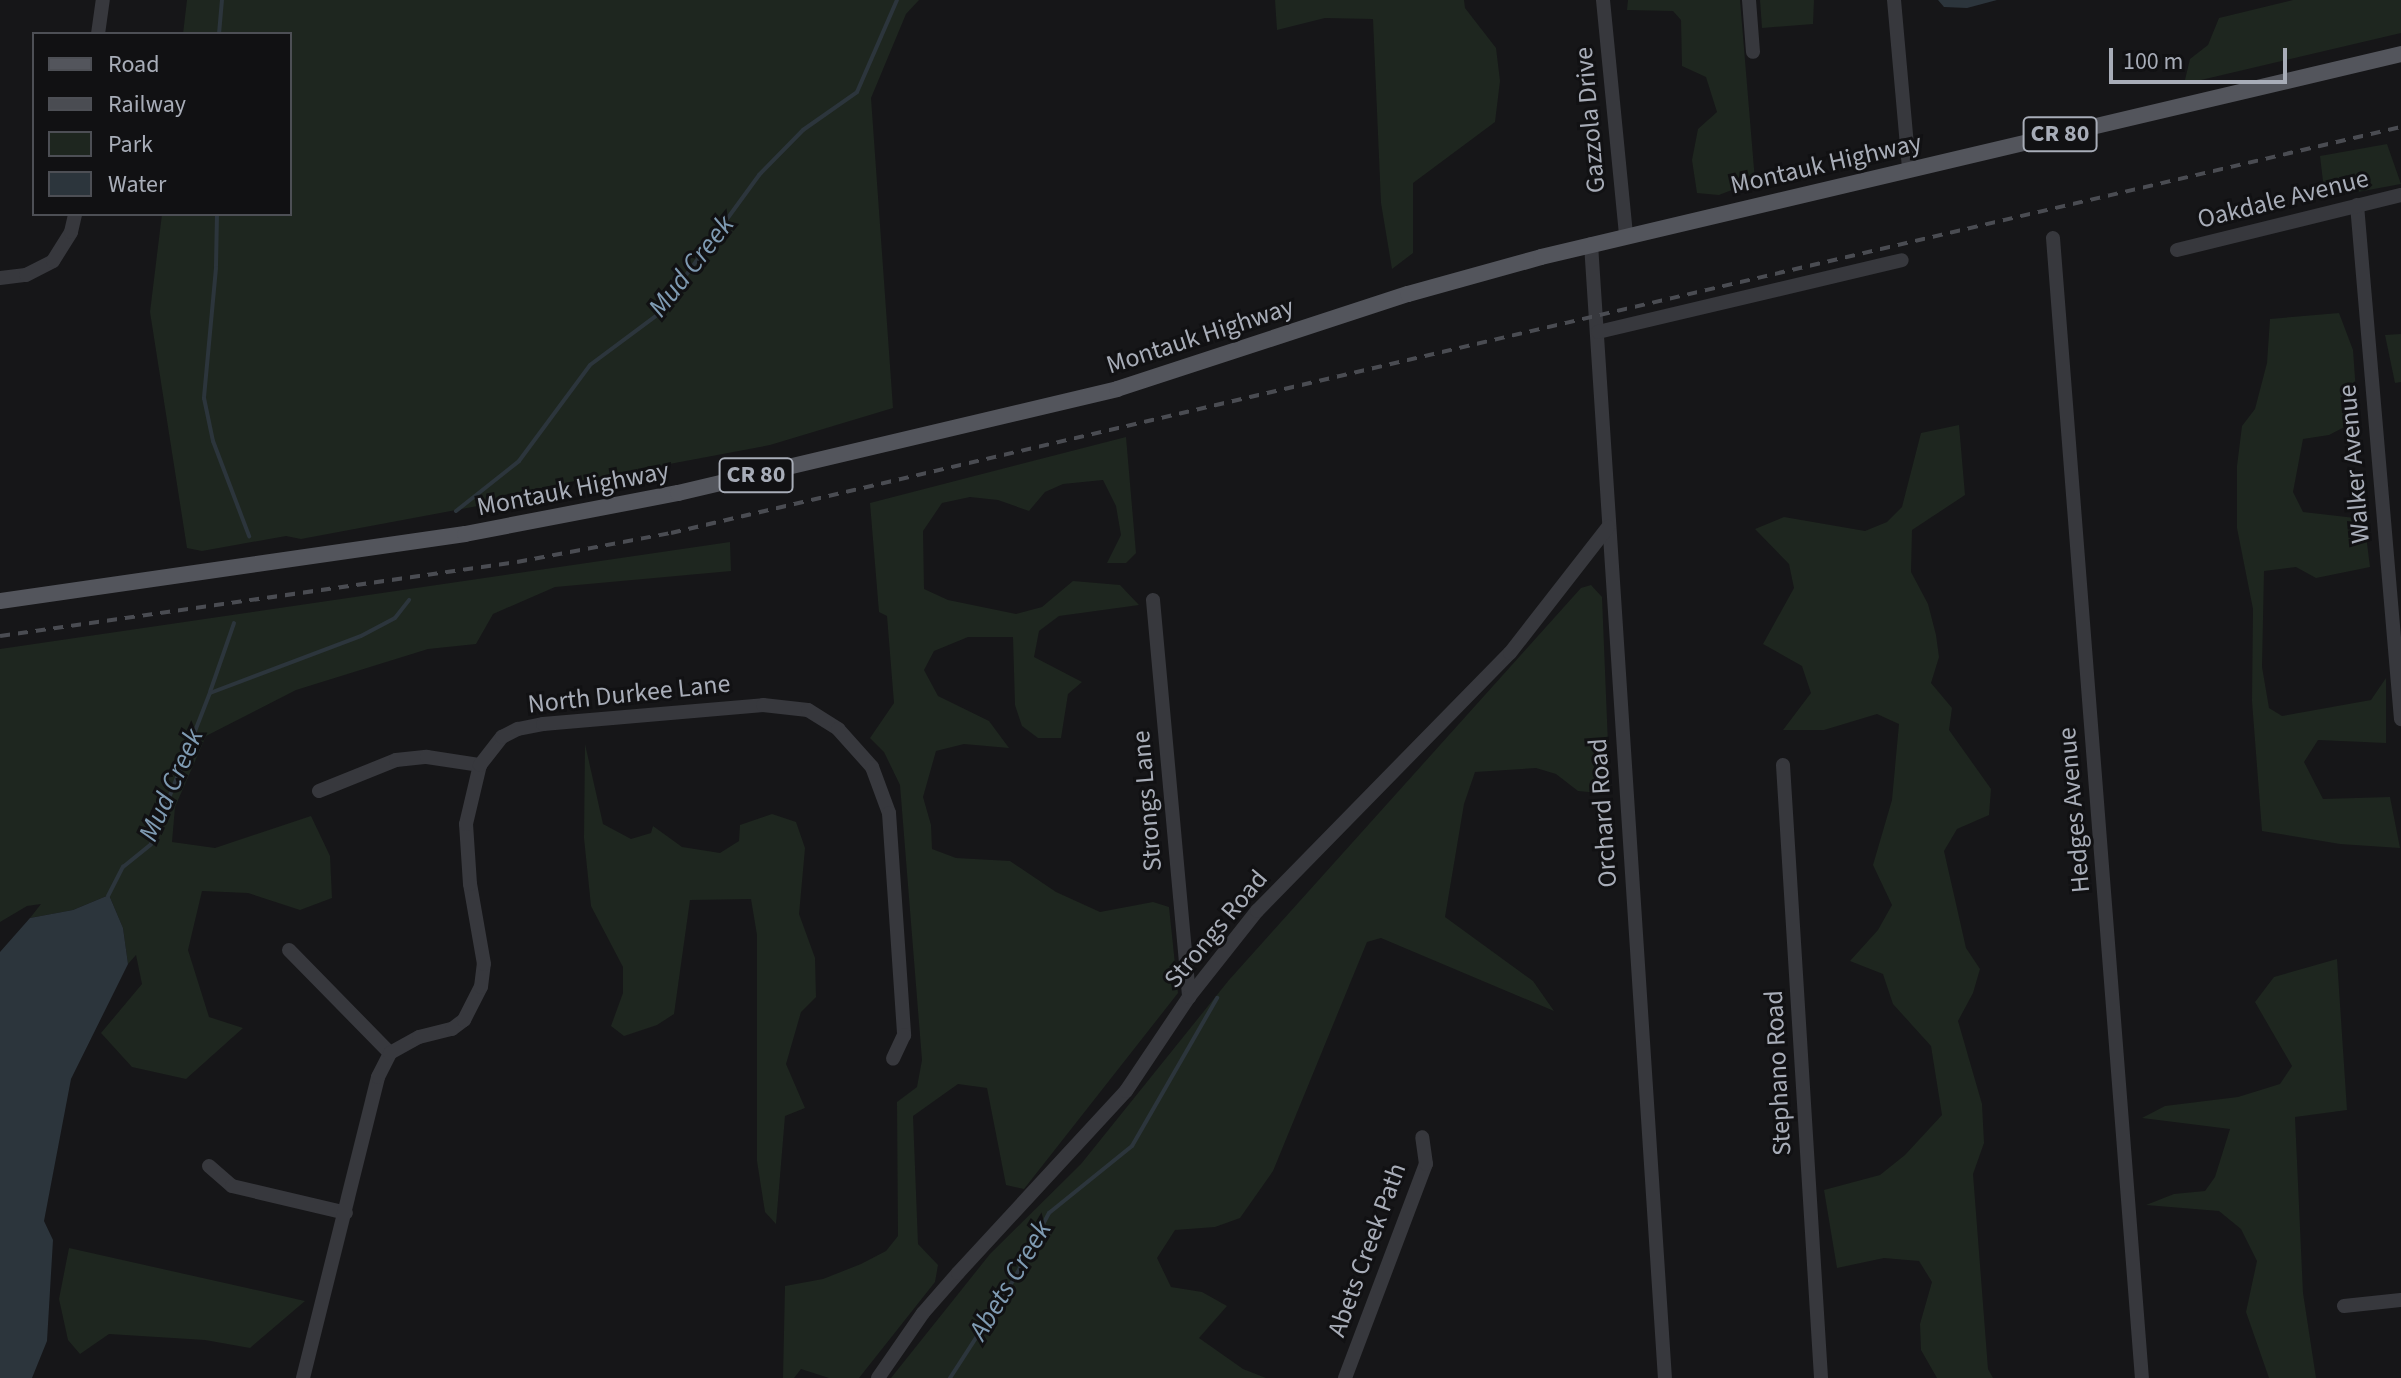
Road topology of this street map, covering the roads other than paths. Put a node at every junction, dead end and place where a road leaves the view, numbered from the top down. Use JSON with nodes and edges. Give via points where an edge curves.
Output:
{"nodes":[{"id":1,"x":103,"y":0,"type":"edge"},
{"id":2,"x":1603,"y":0,"type":"edge"},
{"id":3,"x":1749,"y":0,"type":"edge"},
{"id":4,"x":1894,"y":0,"type":"edge"},
{"id":5,"x":98,"y":32,"type":"edge"},
{"id":6,"x":1753,"y":52,"type":"dead end"},
{"id":7,"x":2401,"y":54,"type":"edge"},
{"id":8,"x":1909,"y":169,"type":"junction"},
{"id":9,"x":2401,"y":195,"type":"edge"},
{"id":10,"x":2357,"y":205,"type":"junction"},
{"id":11,"x":74,"y":216,"type":"edge"},
{"id":12,"x":1626,"y":236,"type":"junction"},
{"id":13,"x":2053,"y":238,"type":"dead end"},
{"id":14,"x":1591,"y":244,"type":"junction"},
{"id":15,"x":2177,"y":250,"type":"dead end"},
{"id":16,"x":1902,"y":260,"type":"dead end"},
{"id":17,"x":0,"y":278,"type":"edge"},
{"id":18,"x":1598,"y":332,"type":"junction"},
{"id":19,"x":1608,"y":527,"type":"junction"},
{"id":20,"x":1153,"y":600,"type":"dead end"},
{"id":21,"x":0,"y":601,"type":"edge"},
{"id":22,"x":2401,"y":719,"type":"edge"},
{"id":23,"x":480,"y":765,"type":"junction"},
{"id":24,"x":1783,"y":765,"type":"dead end"},
{"id":25,"x":319,"y":791,"type":"dead end"},
{"id":26,"x":289,"y":950,"type":"dead end"},
{"id":27,"x":1189,"y":997,"type":"junction"},
{"id":28,"x":390,"y":1053,"type":"junction"},
{"id":29,"x":893,"y":1059,"type":"dead end"},
{"id":30,"x":1422,"y":1137,"type":"dead end"},
{"id":31,"x":209,"y":1166,"type":"dead end"},
{"id":32,"x":346,"y":1213,"type":"junction"},
{"id":33,"x":2401,"y":1300,"type":"edge"},
{"id":34,"x":2344,"y":1306,"type":"dead end"},
{"id":35,"x":303,"y":1378,"type":"edge"},
{"id":36,"x":878,"y":1378,"type":"edge"},
{"id":37,"x":1345,"y":1378,"type":"edge"},
{"id":38,"x":1665,"y":1378,"type":"edge"},
{"id":39,"x":1821,"y":1378,"type":"edge"},
{"id":40,"x":2142,"y":1378,"type":"edge"}],
"edges":[{"from":1,"to":5,"type":"street"},
{"from":2,"to":12,"type":"street","name":"Gazzola Drive"},
{"from":3,"to":6,"type":"street"},
{"from":4,"to":8,"type":"street"},
{"from":7,"to":8,"type":"main road","name":"Montauk Highway","number":"CR 80"},
{"from":8,"to":12,"type":"main road","name":"Montauk Highway","number":"CR 80"},
{"from":9,"to":10,"type":"street","name":"Oakdale Avenue"},
{"from":10,"to":15,"type":"street","name":"Oakdale Avenue"},
{"from":10,"to":22,"type":"street","name":"Walker Avenue"},
{"from":11,"to":17,"type":"street","via":[[53,261]]},
{"from":12,"to":14,"type":"main road","name":"Montauk Highway","number":"CR 80"},
{"from":13,"to":40,"type":"street","name":"Hedges Avenue"},
{"from":14,"to":18,"type":"street","name":"Orchard Road"},
{"from":14,"to":21,"type":"main road","name":"Montauk Highway","number":"CR 80","via":[[1408,294],[1117,389],[678,493],[465,534]]},
{"from":16,"to":18,"type":"street"},
{"from":18,"to":19,"type":"street","name":"Orchard Road"},
{"from":19,"to":27,"type":"street","name":"Strongs Road","via":[[1510,653],[1257,911]]},
{"from":19,"to":38,"type":"street","name":"Orchard Road"},
{"from":20,"to":27,"type":"street","name":"Strongs Lane"},
{"from":23,"to":25,"type":"street","via":[[427,757],[396,760]]},
{"from":23,"to":28,"type":"street","name":"North Durkee Lane","via":[[470,799],[466,853],[484,964],[481,987],[464,1020],[452,1029],[419,1037]]},
{"from":23,"to":29,"type":"street","name":"North Durkee Lane","via":[[502,737],[543,724],[763,705],[808,710],[838,729],[872,767],[889,813],[904,1035]]},
{"from":24,"to":39,"type":"street","name":"Stephano Road"},
{"from":26,"to":28,"type":"street"},
{"from":27,"to":36,"type":"street","name":"Strongs Road","via":[[1126,1091],[923,1313]]},
{"from":28,"to":32,"type":"street","via":[[371,1096]]},
{"from":30,"to":37,"type":"street","name":"Abets Creek Path","via":[[1426,1164]]},
{"from":31,"to":32,"type":"street","via":[[232,1186]]},
{"from":32,"to":35,"type":"street"},
{"from":33,"to":34,"type":"street"}]}
